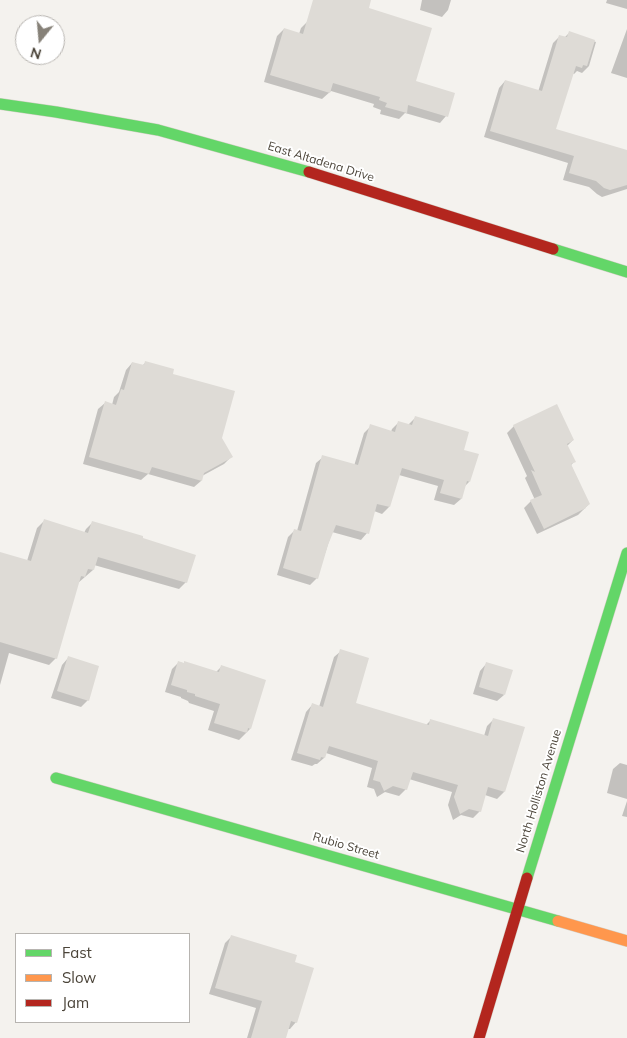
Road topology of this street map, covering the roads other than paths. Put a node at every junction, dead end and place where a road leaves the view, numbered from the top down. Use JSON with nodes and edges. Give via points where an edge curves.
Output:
{"nodes":[{"id":1,"x":0,"y":104,"type":"edge"},
{"id":2,"x":627,"y":272,"type":"edge"},
{"id":3,"x":627,"y":553,"type":"edge"},
{"id":4,"x":56,"y":778,"type":"dead end"},
{"id":5,"x":516,"y":909,"type":"junction"},
{"id":6,"x":627,"y":941,"type":"edge"},
{"id":7,"x":479,"y":1038,"type":"edge"}],
"edges":[{"from":1,"to":2,"type":"street","name":"East Altadena Drive","via":[[158,130],[288,166]]},
{"from":3,"to":5,"type":"street","name":"North Holliston Avenue"},
{"from":4,"to":5,"type":"street","name":"Rubio Street"},
{"from":5,"to":6,"type":"street","name":"Rubio Street"},
{"from":5,"to":7,"type":"street","name":"North Holliston Avenue"}]}
